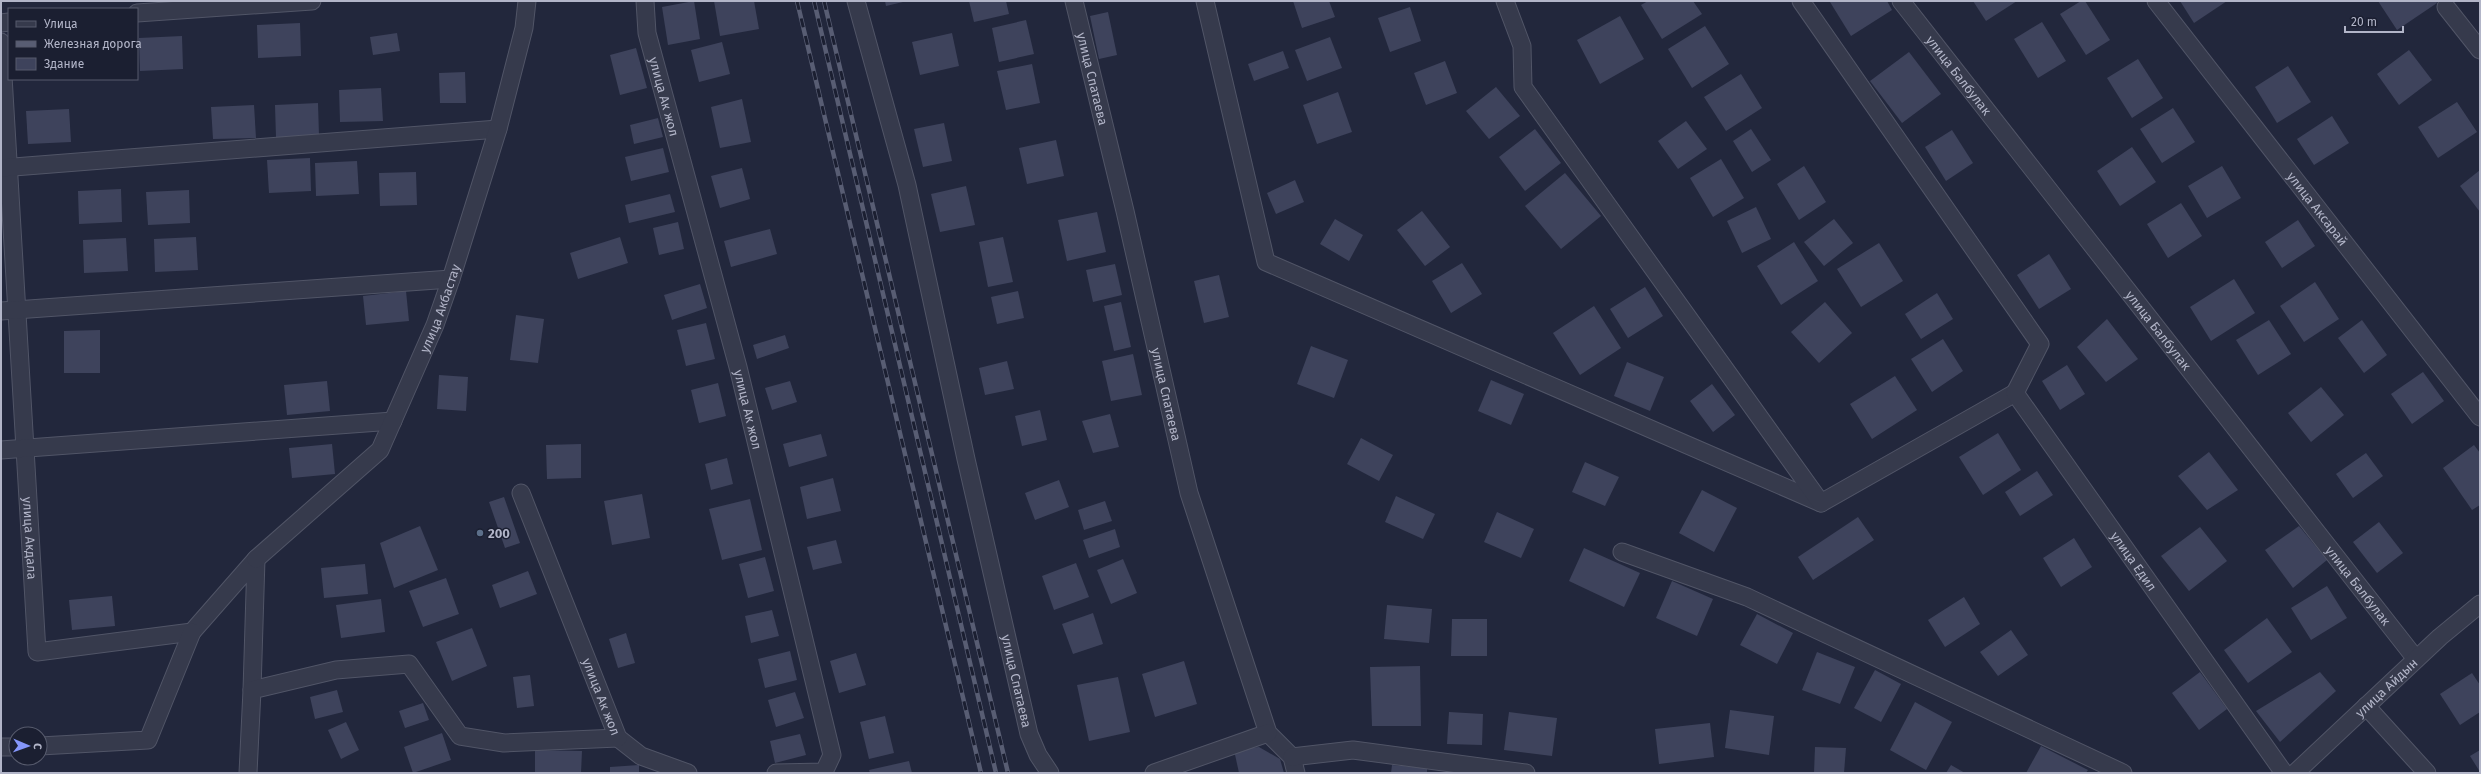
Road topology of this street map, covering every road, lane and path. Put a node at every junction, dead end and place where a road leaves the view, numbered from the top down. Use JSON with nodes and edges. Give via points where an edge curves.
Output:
{"nodes":[{"id":1,"x":312,"y":1,"type":"edge"},
{"id":2,"x":527,"y":1,"type":"edge"},
{"id":3,"x":645,"y":1,"type":"edge"},
{"id":4,"x":856,"y":1,"type":"edge"},
{"id":5,"x":1074,"y":1,"type":"edge"},
{"id":6,"x":1205,"y":1,"type":"edge"},
{"id":7,"x":1505,"y":1,"type":"edge"},
{"id":8,"x":1801,"y":1,"type":"edge"},
{"id":9,"x":1901,"y":1,"type":"edge"},
{"id":10,"x":2156,"y":1,"type":"edge"},
{"id":11,"x":2446,"y":7,"type":"dead end"},
{"id":12,"x":138,"y":13,"type":"edge"},
{"id":13,"x":1,"y":42,"type":"edge"},
{"id":14,"x":2480,"y":50,"type":"edge"},
{"id":15,"x":498,"y":129,"type":"junction"},
{"id":16,"x":5,"y":167,"type":"edge"},
{"id":17,"x":451,"y":279,"type":"junction"},
{"id":18,"x":9,"y":310,"type":"edge"},
{"id":19,"x":2015,"y":393,"type":"junction"},
{"id":20,"x":2480,"y":416,"type":"edge"},
{"id":21,"x":393,"y":421,"type":"junction"},
{"id":22,"x":24,"y":448,"type":"junction"},
{"id":23,"x":1,"y":450,"type":"edge"},
{"id":24,"x":521,"y":493,"type":"dead end"},
{"id":25,"x":1821,"y":503,"type":"junction"},
{"id":26,"x":1622,"y":552,"type":"dead end"},
{"id":27,"x":256,"y":560,"type":"junction"},
{"id":28,"x":2480,"y":604,"type":"edge"},
{"id":29,"x":192,"y":632,"type":"junction"},
{"id":30,"x":2416,"y":659,"type":"junction"},
{"id":31,"x":252,"y":690,"type":"junction"},
{"id":32,"x":2366,"y":706,"type":"junction"},
{"id":33,"x":1268,"y":733,"type":"junction"},
{"id":34,"x":618,"y":738,"type":"junction"},
{"id":35,"x":48,"y":746,"type":"edge"},
{"id":36,"x":1292,"y":757,"type":"junction"},
{"id":37,"x":248,"y":773,"type":"edge"},
{"id":38,"x":688,"y":773,"type":"edge"},
{"id":39,"x":776,"y":773,"type":"edge"},
{"id":40,"x":1050,"y":773,"type":"edge"},
{"id":41,"x":1154,"y":773,"type":"edge"},
{"id":42,"x":1296,"y":773,"type":"edge"},
{"id":43,"x":1526,"y":773,"type":"edge"},
{"id":44,"x":2123,"y":773,"type":"edge"},
{"id":45,"x":2284,"y":773,"type":"edge"},
{"id":46,"x":2294,"y":773,"type":"edge"},
{"id":47,"x":2427,"y":773,"type":"edge"}],
"edges":[{"from":1,"to":12,"type":"street"},
{"from":2,"to":15,"type":"street","name":"улица Акбастау","via":[[524,28]]},
{"from":3,"to":39,"type":"street","name":"улица Ак жол","via":[[647,34],[738,367],[832,755],[824,772]]},
{"from":4,"to":40,"type":"street","name":"улица Спатаева","via":[[907,185],[1029,734],[1038,755]]},
{"from":5,"to":33,"type":"street","name":"улица Спатаева","via":[[1189,493]]},
{"from":6,"to":25,"type":"street","via":[[1266,262]]},
{"from":7,"to":25,"type":"street","via":[[1522,46],[1524,87]]},
{"from":8,"to":19,"type":"street","via":[[2040,344]]},
{"from":9,"to":30,"type":"street","name":"улица Балбулак"},
{"from":10,"to":20,"type":"street","name":"улица Аксарай"},
{"from":11,"to":14,"type":"street"},
{"from":13,"to":16,"type":"street","name":"улица Акдала"},
{"from":15,"to":16,"type":"street"},
{"from":15,"to":17,"type":"street","name":"улица Акбастау"},
{"from":16,"to":18,"type":"street","name":"улица Акдала"},
{"from":17,"to":18,"type":"street"},
{"from":17,"to":21,"type":"street","name":"улица Акбастау","via":[[435,325]]},
{"from":18,"to":22,"type":"street","name":"улица Акдала"},
{"from":19,"to":25,"type":"street"},
{"from":19,"to":45,"type":"street","name":"улица Едил"},
{"from":21,"to":22,"type":"street"},
{"from":21,"to":27,"type":"street","name":"улица Акбастау","via":[[380,450]]},
{"from":22,"to":23,"type":"street"},
{"from":22,"to":29,"type":"street","name":"улица Акдала","via":[[36,652]]},
{"from":24,"to":34,"type":"street","name":"улица Ак жол"},
{"from":26,"to":44,"type":"street","via":[[1747,597]]},
{"from":27,"to":29,"type":"street"},
{"from":27,"to":31,"type":"street"},
{"from":28,"to":30,"type":"street","name":"улица Айдын"},
{"from":29,"to":35,"type":"street","via":[[148,740]]},
{"from":30,"to":32,"type":"street","name":"улица Айдын"},
{"from":31,"to":34,"type":"street","via":[[336,670],[409,664],[460,736],[504,743]]},
{"from":31,"to":37,"type":"street"},
{"from":32,"to":46,"type":"street","name":"улица Айдын"},
{"from":32,"to":47,"type":"street"},
{"from":33,"to":36,"type":"street","name":"улица Спатаева"},
{"from":33,"to":41,"type":"street"},
{"from":34,"to":38,"type":"street","name":"улица Ак жол","via":[[641,756]]},
{"from":36,"to":42,"type":"street"},
{"from":36,"to":43,"type":"street","via":[[1353,750]]}]}
